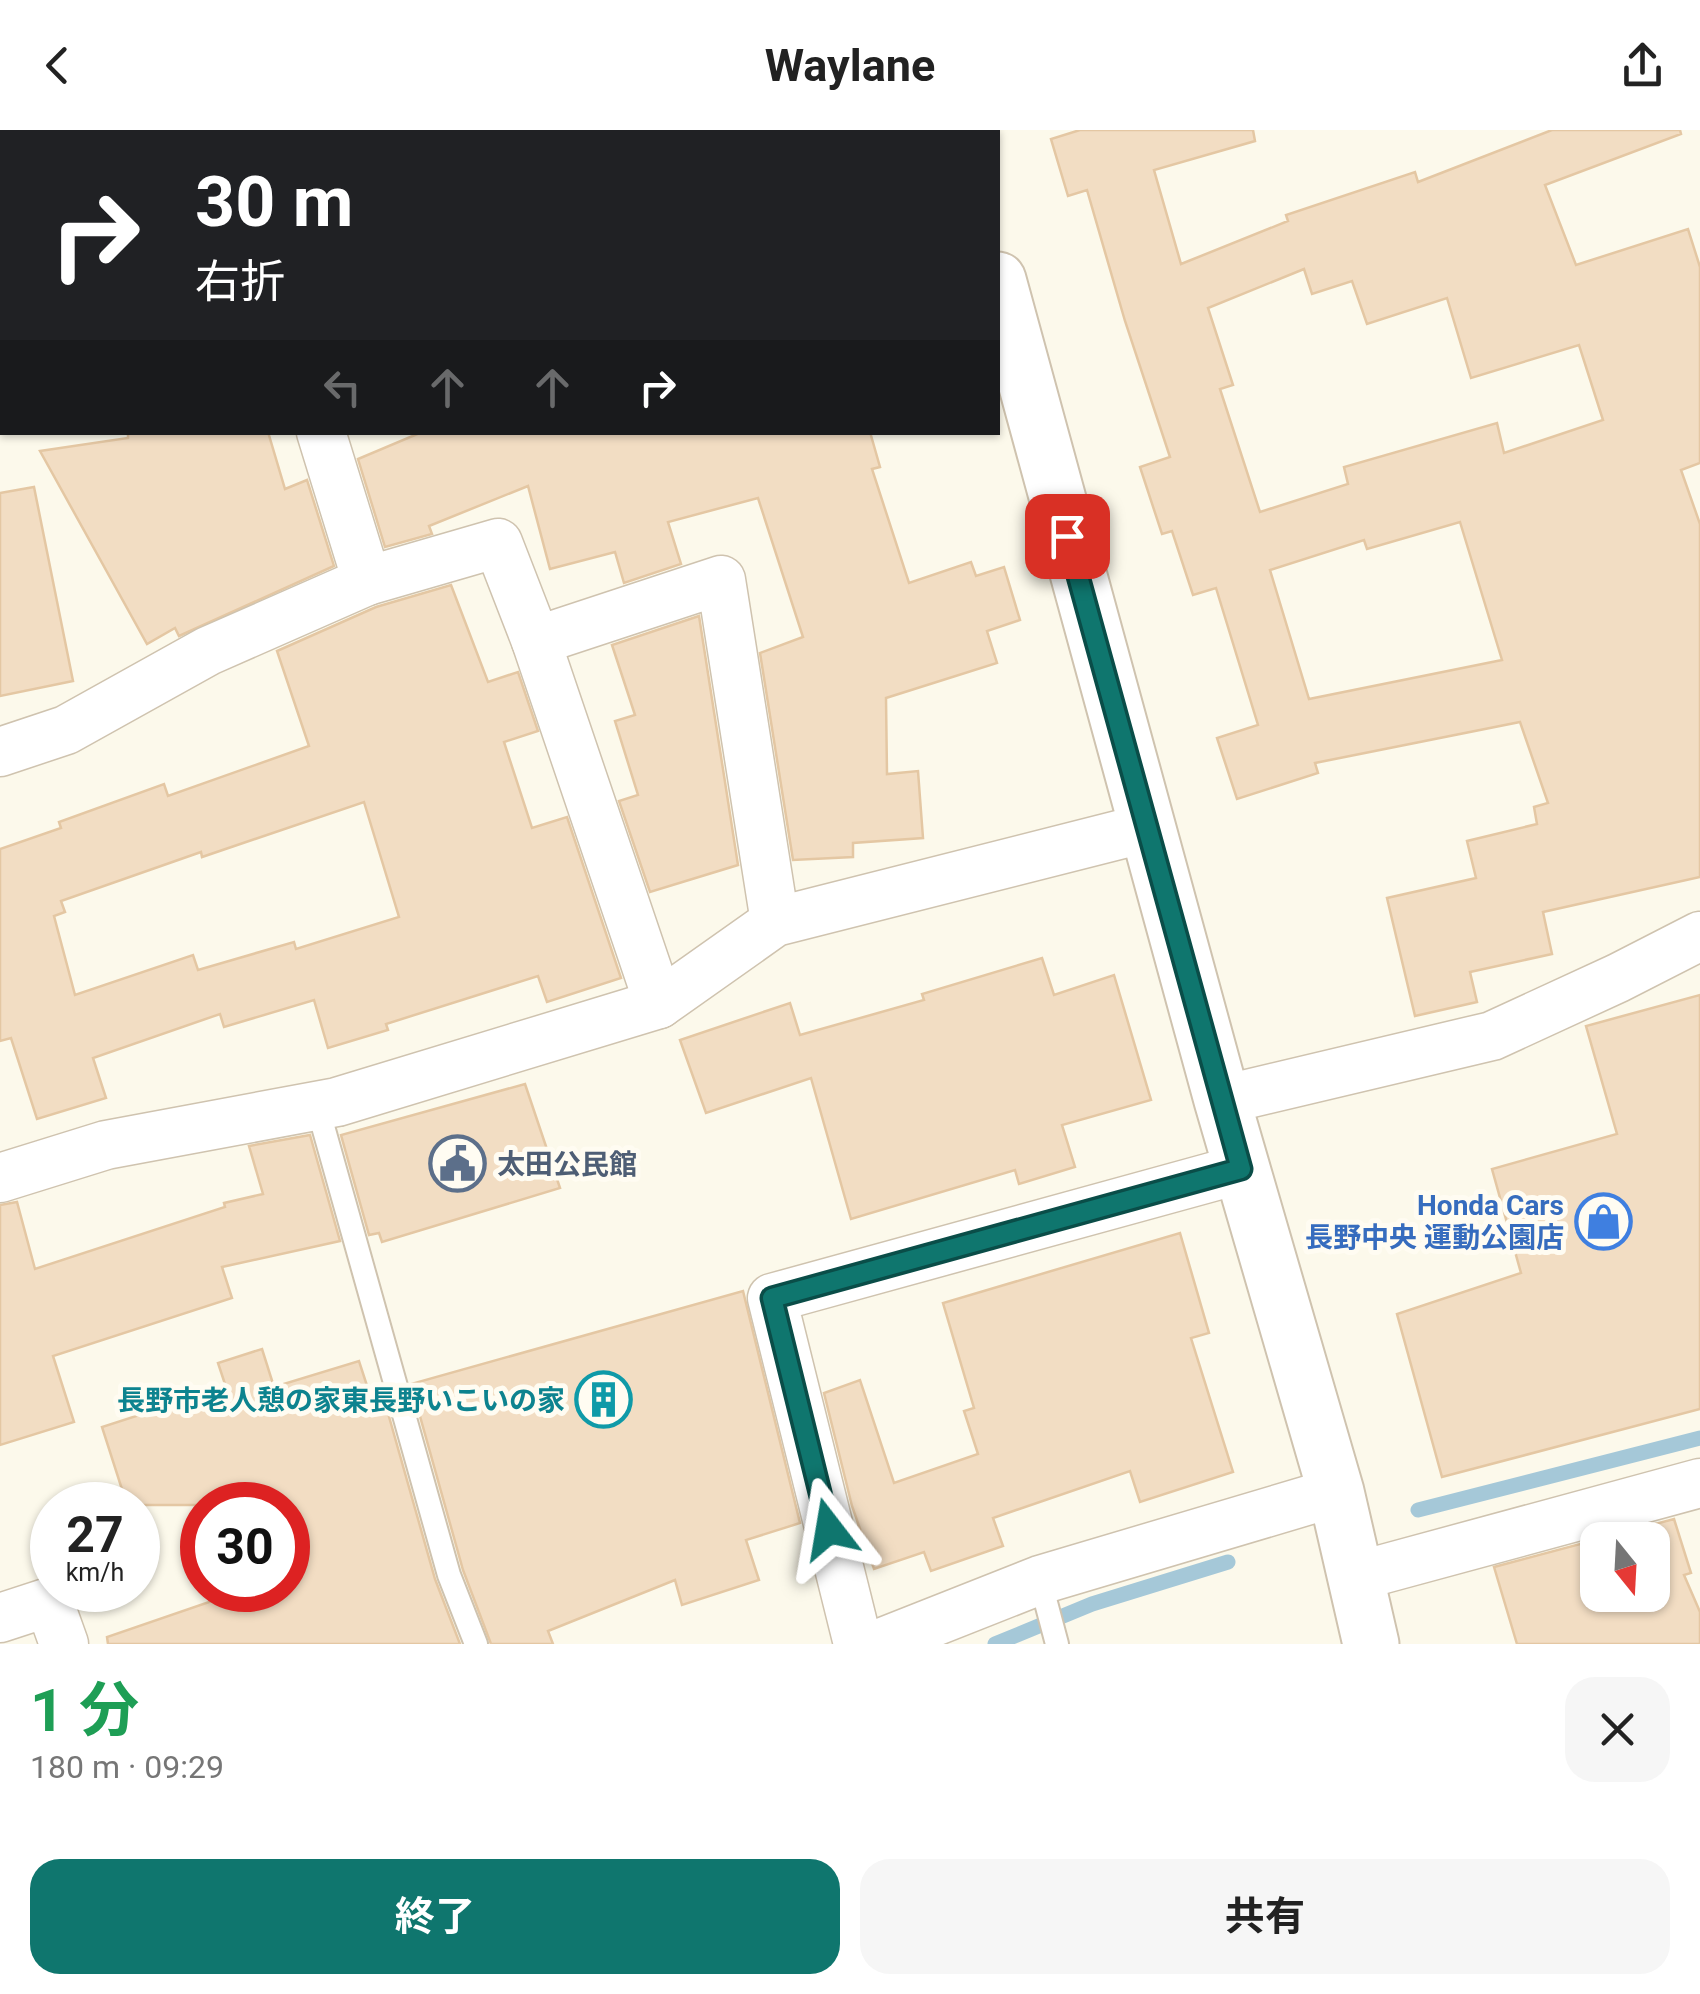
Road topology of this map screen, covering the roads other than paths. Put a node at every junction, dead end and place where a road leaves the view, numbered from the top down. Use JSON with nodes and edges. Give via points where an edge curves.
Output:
{"nodes":[{"id":1,"x":1000,"y":287,"type":"edge"},
{"id":2,"x":323,"y":435,"type":"edge"},
{"id":3,"x":368,"y":581,"type":"junction"},
{"id":4,"x":536,"y":641,"type":"junction"},
{"id":5,"x":0,"y":752,"type":"edge"},
{"id":6,"x":1146,"y":828,"type":"junction"},
{"id":7,"x":775,"y":922,"type":"junction"},
{"id":8,"x":1700,"y":936,"type":"edge"},
{"id":9,"x":659,"y":1004,"type":"junction"},
{"id":10,"x":1222,"y":1100,"type":"junction"},
{"id":11,"x":317,"y":1106,"type":"junction"},
{"id":12,"x":1241,"y":1169,"type":"junction"},
{"id":13,"x":0,"y":1178,"type":"edge"},
{"id":14,"x":1700,"y":1483,"type":"edge"},
{"id":15,"x":1336,"y":1492,"type":"junction"},
{"id":16,"x":1354,"y":1577,"type":"junction"},
{"id":17,"x":1041,"y":1587,"type":"junction"},
{"id":18,"x":0,"y":1618,"type":"edge"},
{"id":19,"x":1056,"y":1639,"type":"edge"},
{"id":20,"x":64,"y":1644,"type":"edge"},
{"id":21,"x":476,"y":1644,"type":"edge"},
{"id":22,"x":858,"y":1644,"type":"edge"},
{"id":23,"x":878,"y":1644,"type":"edge"},
{"id":24,"x":1372,"y":1644,"type":"edge"}],
"edges":[{"from":1,"to":6,"type":"street"},
{"from":2,"to":3,"type":"street"},
{"from":3,"to":4,"type":"street","via":[[498,543]]},
{"from":3,"to":5,"type":"street","via":[[208,651],[66,730]]},
{"from":4,"to":7,"type":"street","via":[[720,580]]},
{"from":4,"to":9,"type":"street"},
{"from":6,"to":7,"type":"street"},
{"from":6,"to":10,"type":"street"},
{"from":7,"to":9,"type":"street"},
{"from":8,"to":10,"type":"street","via":[[1492,1036]]},
{"from":9,"to":11,"type":"street"},
{"from":10,"to":12,"type":"street"},
{"from":11,"to":13,"type":"street","via":[[106,1145]]},
{"from":11,"to":21,"type":"lane","via":[[449,1575]]},
{"from":12,"to":15,"type":"street"},
{"from":12,"to":22,"type":"street","via":[[772,1298]]},
{"from":14,"to":16,"type":"street"},
{"from":15,"to":16,"type":"street"},
{"from":15,"to":17,"type":"street"},
{"from":16,"to":24,"type":"street"},
{"from":17,"to":19,"type":"lane"},
{"from":17,"to":23,"type":"street"},
{"from":18,"to":20,"type":"street","via":[[49,1602]]}]}
